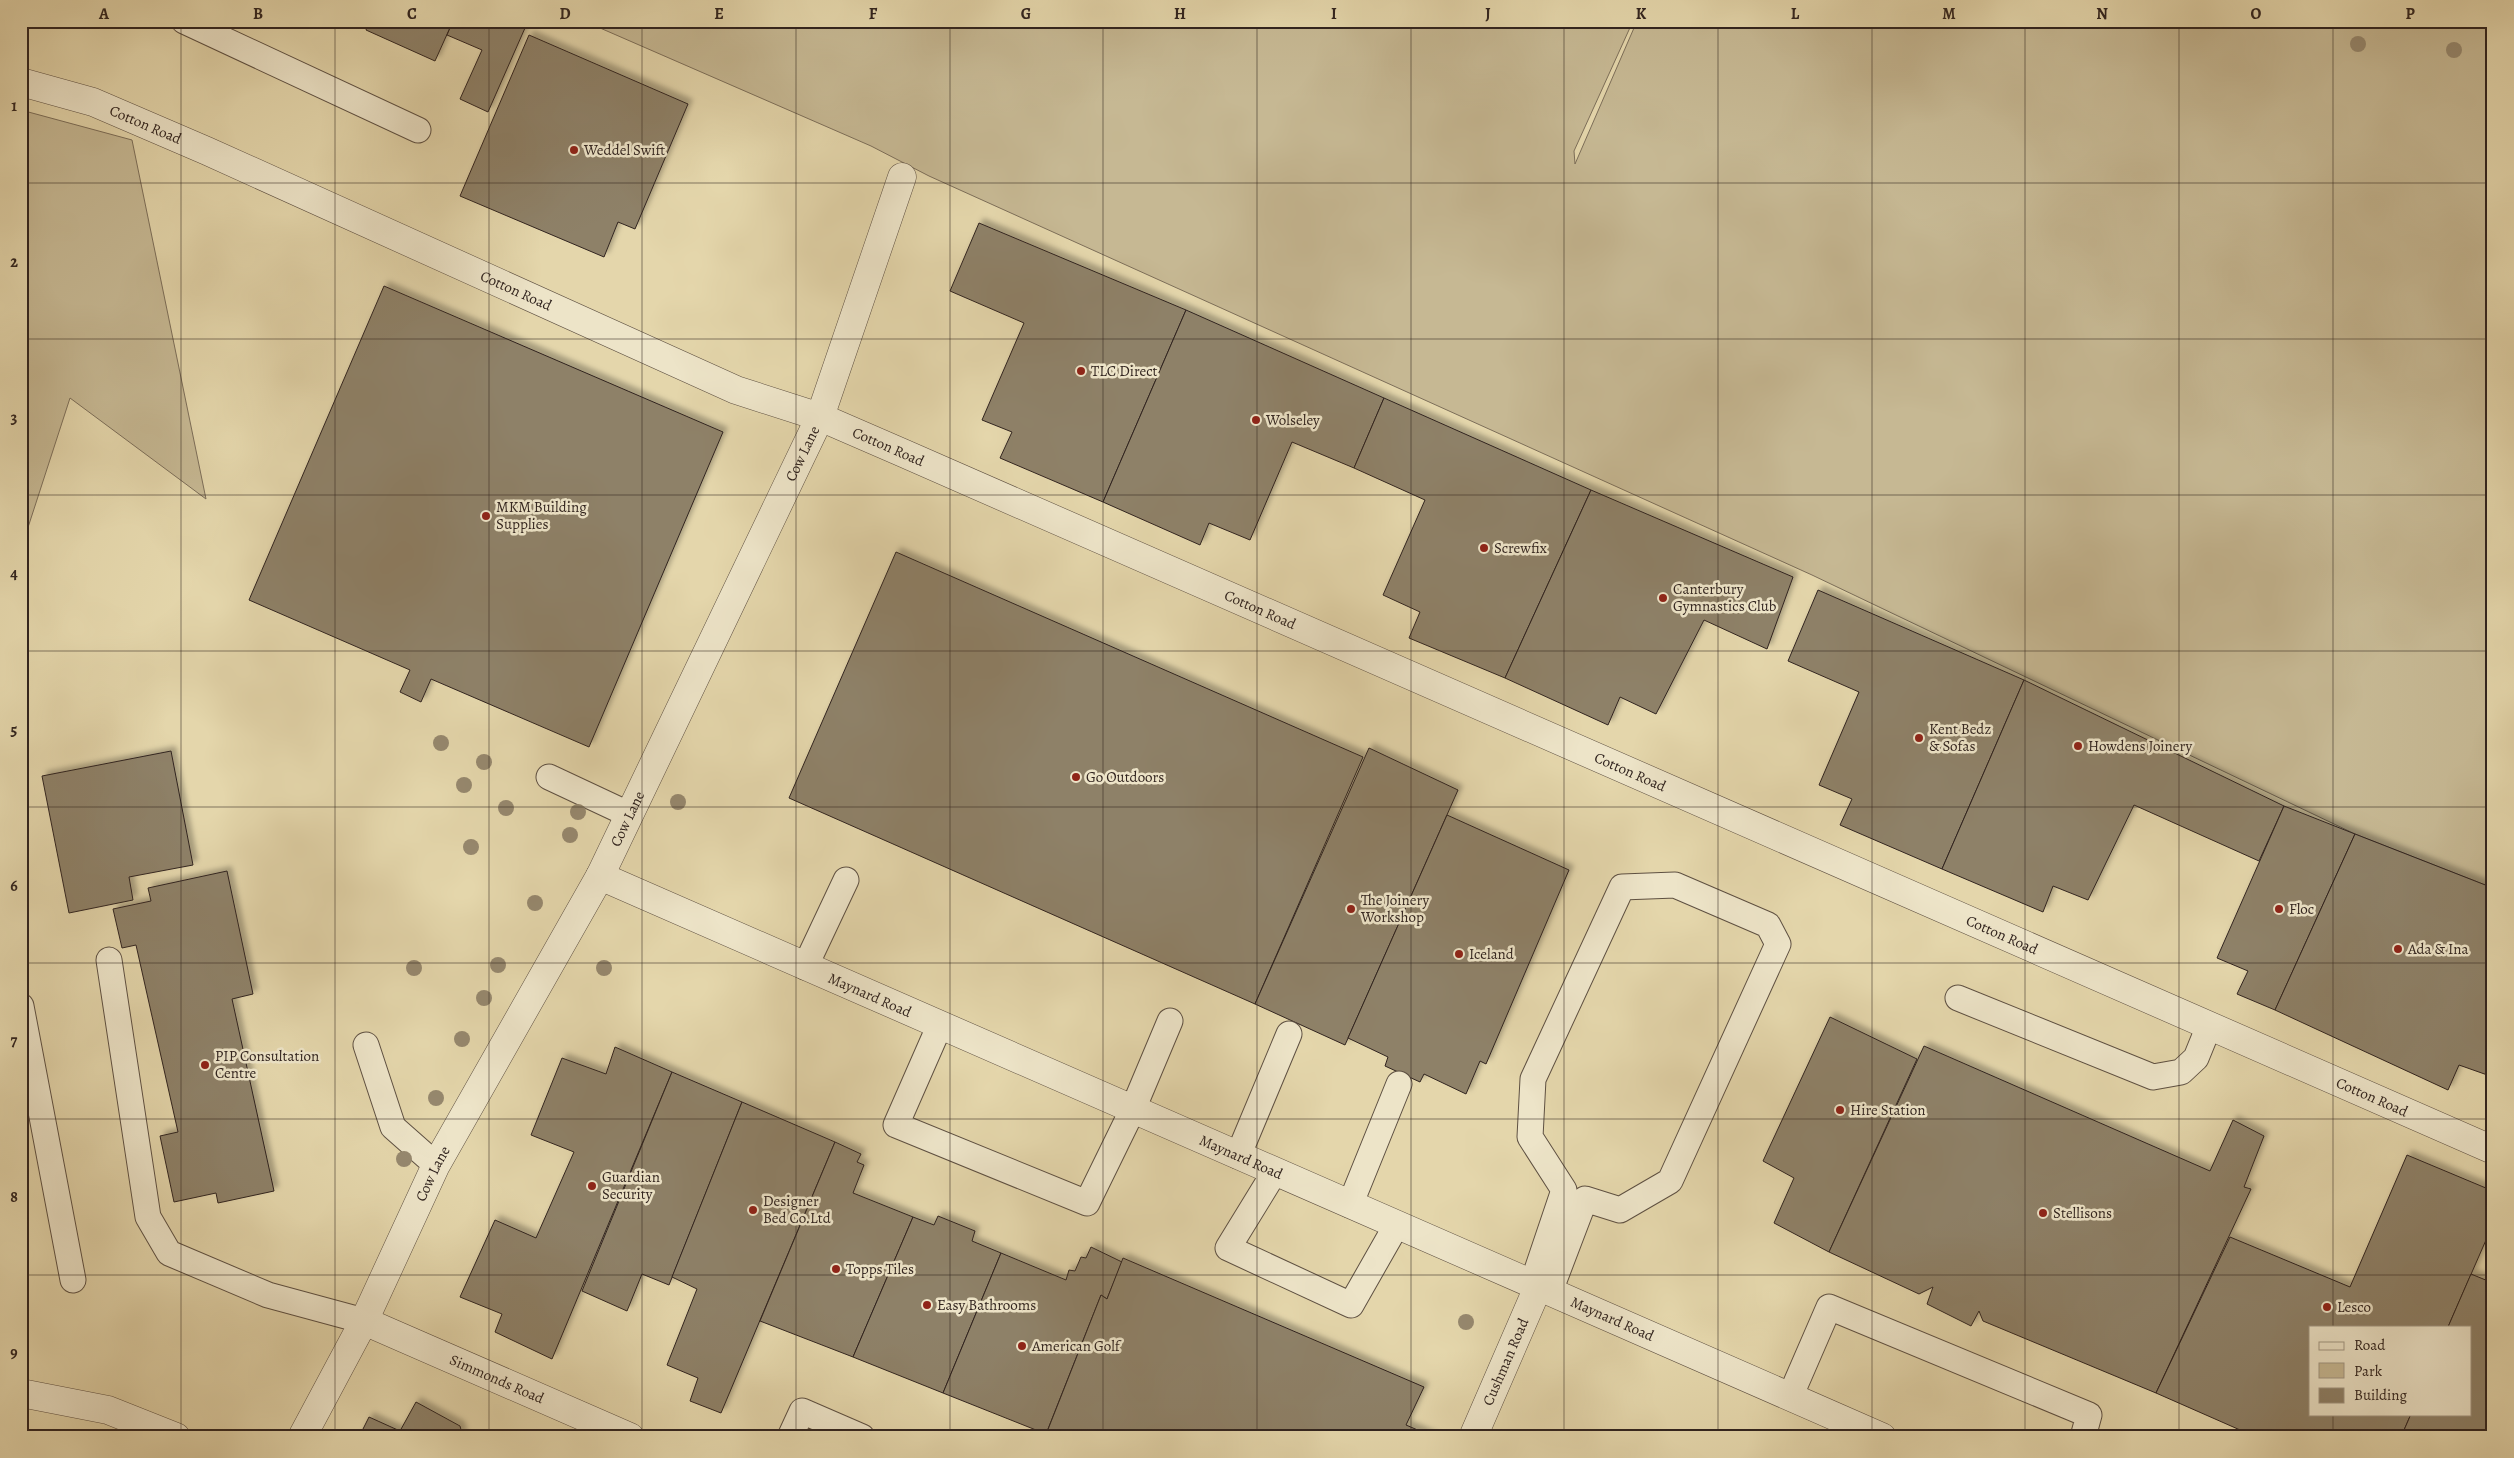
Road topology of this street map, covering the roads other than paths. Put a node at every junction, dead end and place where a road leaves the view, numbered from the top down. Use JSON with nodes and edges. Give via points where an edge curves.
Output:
{"nodes":[{"id":1,"x":184,"y":21,"type":"edge"},
{"id":2,"x":21,"y":82,"type":"edge"},
{"id":3,"x":418,"y":130,"type":"dead end"},
{"id":4,"x":902,"y":177,"type":"dead end"},
{"id":5,"x":820,"y":418,"type":"junction"},
{"id":6,"x":549,"y":777,"type":"dead end"},
{"id":7,"x":628,"y":814,"type":"junction"},
{"id":8,"x":600,"y":876,"type":"junction"},
{"id":9,"x":846,"y":880,"type":"dead end"},
{"id":10,"x":109,"y":960,"type":"dead end"},
{"id":11,"x":804,"y":967,"type":"junction"},
{"id":12,"x":1958,"y":998,"type":"dead end"},
{"id":13,"x":21,"y":1006,"type":"edge"},
{"id":14,"x":1170,"y":1021,"type":"dead end"},
{"id":15,"x":2209,"y":1026,"type":"junction"},
{"id":16,"x":939,"y":1027,"type":"junction"},
{"id":17,"x":1289,"y":1034,"type":"dead end"},
{"id":18,"x":366,"y":1045,"type":"dead end"},
{"id":19,"x":1399,"y":1084,"type":"dead end"},
{"id":20,"x":1133,"y":1109,"type":"junction"},
{"id":21,"x":2493,"y":1150,"type":"edge"},
{"id":22,"x":1238,"y":1156,"type":"junction"},
{"id":23,"x":436,"y":1165,"type":"junction"},
{"id":24,"x":1274,"y":1172,"type":"junction"},
{"id":25,"x":1350,"y":1205,"type":"junction"},
{"id":26,"x":1396,"y":1226,"type":"junction"},
{"id":27,"x":73,"y":1280,"type":"dead end"},
{"id":28,"x":1540,"y":1288,"type":"junction"},
{"id":29,"x":364,"y":1321,"type":"junction"},
{"id":30,"x":21,"y":1392,"type":"edge"},
{"id":31,"x":1790,"y":1397,"type":"junction"},
{"id":32,"x":1851,"y":1430,"type":"edge"},
{"id":33,"x":176,"y":1437,"type":"edge"},
{"id":34,"x":302,"y":1437,"type":"edge"},
{"id":35,"x":630,"y":1437,"type":"edge"},
{"id":36,"x":790,"y":1437,"type":"edge"},
{"id":37,"x":862,"y":1437,"type":"edge"},
{"id":38,"x":1473,"y":1437,"type":"edge"},
{"id":39,"x":1882,"y":1437,"type":"edge"},
{"id":40,"x":2083,"y":1437,"type":"edge"}],
"edges":[{"from":1,"to":3,"type":"lane"},
{"from":2,"to":5,"type":"street","name":"Cotton Road","via":[[93,102],[736,390]]},
{"from":4,"to":5,"type":"street","name":"Cow Lane"},
{"from":5,"to":7,"type":"street","name":"Cow Lane"},
{"from":5,"to":15,"type":"street","name":"Cotton Road"},
{"from":6,"to":7,"type":"lane"},
{"from":7,"to":8,"type":"street","name":"Cow Lane"},
{"from":8,"to":11,"type":"street","name":"Maynard Road"},
{"from":8,"to":23,"type":"street","name":"Cow Lane"},
{"from":9,"to":11,"type":"lane"},
{"from":10,"to":29,"type":"lane","via":[[148,1217],[169,1253],[268,1295]]},
{"from":11,"to":16,"type":"street","name":"Maynard Road"},
{"from":12,"to":15,"type":"lane","via":[[2154,1077],[2181,1072],[2196,1058]]},
{"from":13,"to":27,"type":"lane"},
{"from":14,"to":20,"type":"lane"},
{"from":15,"to":21,"type":"street","name":"Cotton Road"},
{"from":16,"to":20,"type":"street","name":"Maynard Road"},
{"from":16,"to":20,"type":"lane","via":[[896,1125],[1087,1203]]},
{"from":17,"to":22,"type":"lane"},
{"from":18,"to":23,"type":"lane","via":[[393,1127]]},
{"from":19,"to":25,"type":"lane"},
{"from":20,"to":22,"type":"street","name":"Maynard Road"},
{"from":22,"to":24,"type":"street","name":"Maynard Road"},
{"from":23,"to":29,"type":"street","name":"Cow Lane"},
{"from":24,"to":25,"type":"street","name":"Maynard Road"},
{"from":24,"to":26,"type":"lane","via":[[1228,1248],[1351,1305]]},
{"from":25,"to":26,"type":"street","name":"Maynard Road"},
{"from":26,"to":28,"type":"street","name":"Maynard Road"},
{"from":28,"to":28,"type":"lane","via":[[1564,1258],[1585,1199],[1620,1210],[1670,1182],[1778,944],[1768,925],[1675,885],[1622,887],[1533,1079],[1530,1137],[1564,1190]]},
{"from":28,"to":31,"type":"street","name":"Maynard Road"},
{"from":28,"to":38,"type":"street","name":"Cushman Road"},
{"from":29,"to":34,"type":"street","name":"Cow Lane"},
{"from":29,"to":35,"type":"street","name":"Simmonds Road"},
{"from":30,"to":33,"type":"street","via":[[108,1410]]},
{"from":31,"to":32,"type":"street","name":"Maynard Road"},
{"from":31,"to":40,"type":"lane","via":[[1829,1307],[2089,1415]]},
{"from":32,"to":39,"type":"street","name":"Maynard Road"},
{"from":36,"to":37,"type":"lane","via":[[802,1411]]}]}
